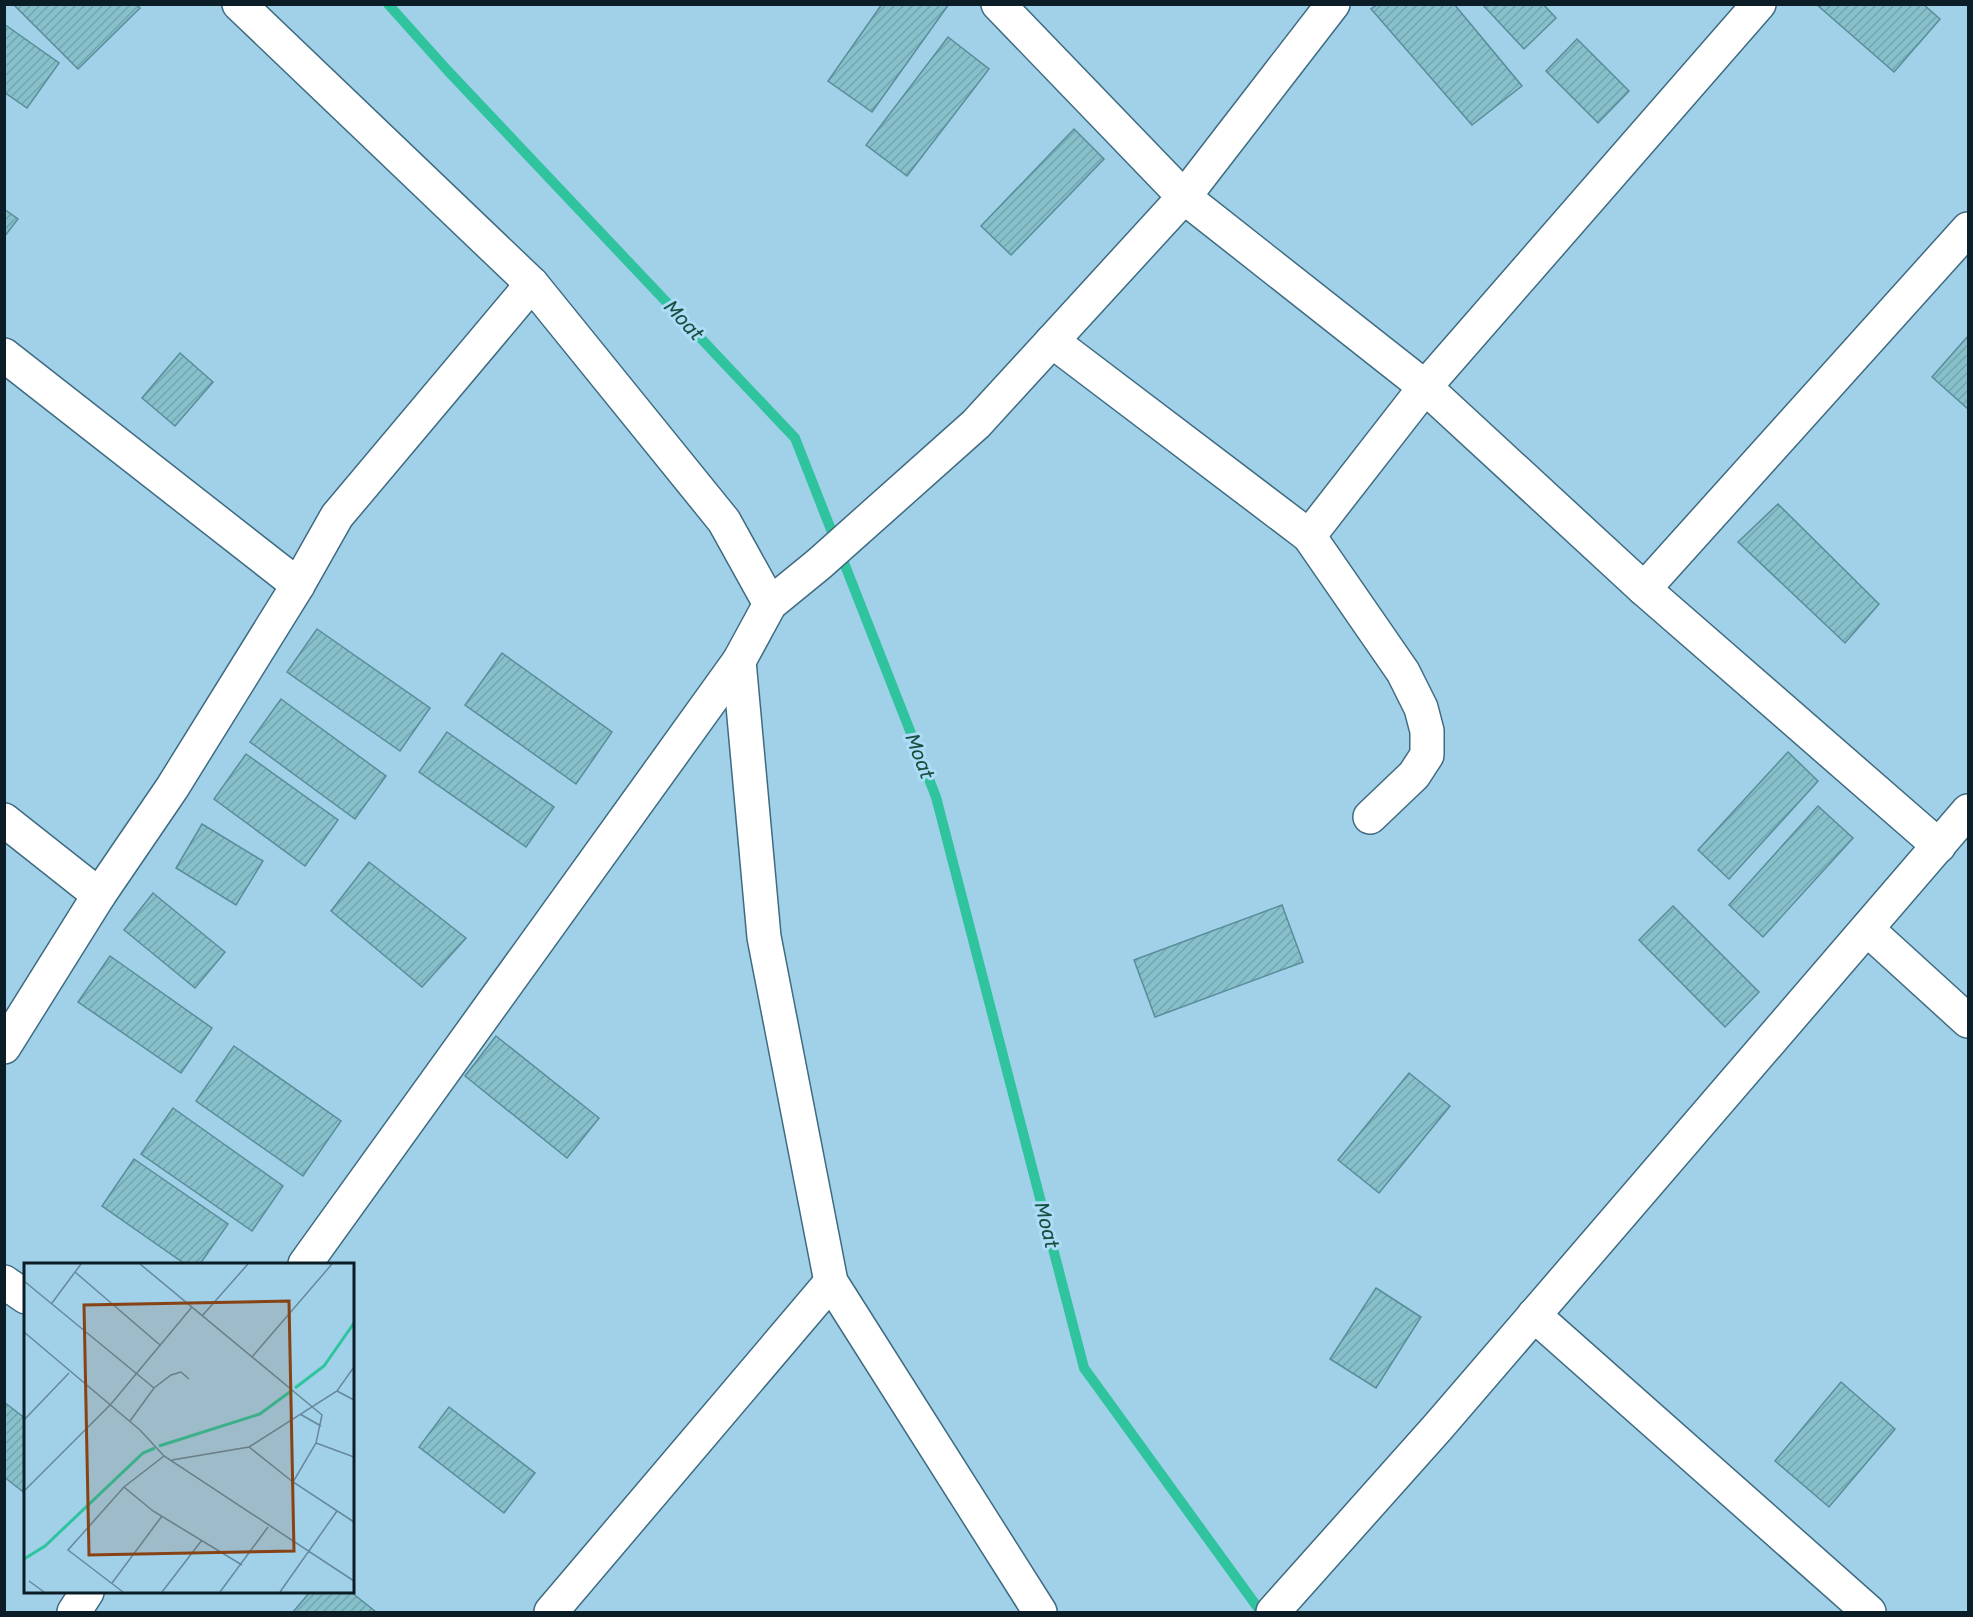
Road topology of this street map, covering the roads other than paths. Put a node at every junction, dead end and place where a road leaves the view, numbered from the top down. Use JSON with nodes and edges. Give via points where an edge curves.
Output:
{"nodes":[{"id":1,"x":239,"y":4,"type":"edge"},
{"id":2,"x":998,"y":4,"type":"edge"},
{"id":3,"x":1333,"y":4,"type":"edge"},
{"id":4,"x":1759,"y":4,"type":"edge"},
{"id":5,"x":1184,"y":197,"type":"junction"},
{"id":6,"x":1968,"y":229,"type":"edge"},
{"id":7,"x":532,"y":284,"type":"junction"},
{"id":8,"x":1052,"y":341,"type":"junction"},
{"id":9,"x":4,"y":355,"type":"edge"},
{"id":10,"x":1425,"y":387,"type":"junction"},
{"id":11,"x":1309,"y":536,"type":"junction"},
{"id":12,"x":298,"y":585,"type":"junction"},
{"id":13,"x":1644,"y":589,"type":"junction"},
{"id":14,"x":770,"y":604,"type":"junction"},
{"id":15,"x":740,"y":661,"type":"junction"},
{"id":16,"x":1968,"y":811,"type":"edge"},
{"id":17,"x":1370,"y":817,"type":"dead end"},
{"id":18,"x":4,"y":820,"type":"edge"},
{"id":19,"x":1939,"y":846,"type":"junction"},
{"id":20,"x":99,"y":895,"type":"junction"},
{"id":21,"x":1868,"y":929,"type":"junction"},
{"id":22,"x":1968,"y":1021,"type":"edge"},
{"id":23,"x":4,"y":1047,"type":"edge"},
{"id":24,"x":305,"y":1263,"type":"edge"},
{"id":25,"x":4,"y":1282,"type":"edge"},
{"id":26,"x":831,"y":1282,"type":"junction"},
{"id":27,"x":24,"y":1296,"type":"edge"},
{"id":28,"x":1534,"y":1315,"type":"junction"},
{"id":29,"x":86,"y":1593,"type":"edge"},
{"id":30,"x":75,"y":1612,"type":"edge"},
{"id":31,"x":551,"y":1612,"type":"edge"},
{"id":32,"x":1040,"y":1612,"type":"edge"},
{"id":33,"x":1273,"y":1612,"type":"edge"},
{"id":34,"x":1869,"y":1612,"type":"edge"}],
"edges":[{"from":1,"to":7,"type":"street"},
{"from":2,"to":5,"type":"street"},
{"from":3,"to":5,"type":"street"},
{"from":4,"to":10,"type":"street"},
{"from":5,"to":8,"type":"street"},
{"from":5,"to":10,"type":"street"},
{"from":6,"to":13,"type":"street"},
{"from":7,"to":12,"type":"street","via":[[337,516]]},
{"from":7,"to":14,"type":"street","via":[[724,521]]},
{"from":8,"to":11,"type":"street"},
{"from":8,"to":14,"type":"street","via":[[976,424]]},
{"from":9,"to":12,"type":"street"},
{"from":10,"to":11,"type":"street"},
{"from":10,"to":13,"type":"street"},
{"from":11,"to":17,"type":"street","via":[[1403,672],[1421,708],[1427,731],[1426,755],[1414,775]]},
{"from":12,"to":20,"type":"street","via":[[172,788]]},
{"from":13,"to":19,"type":"street"},
{"from":14,"to":15,"type":"street"},
{"from":15,"to":24,"type":"street"},
{"from":15,"to":26,"type":"street","via":[[764,937]]},
{"from":16,"to":19,"type":"street"},
{"from":18,"to":20,"type":"street"},
{"from":19,"to":21,"type":"street"},
{"from":20,"to":23,"type":"street"},
{"from":21,"to":22,"type":"street"},
{"from":21,"to":28,"type":"street"},
{"from":25,"to":27,"type":"street"},
{"from":26,"to":31,"type":"street"},
{"from":26,"to":32,"type":"street"},
{"from":28,"to":33,"type":"street"},
{"from":28,"to":34,"type":"street"},
{"from":29,"to":30,"type":"street"}]}
